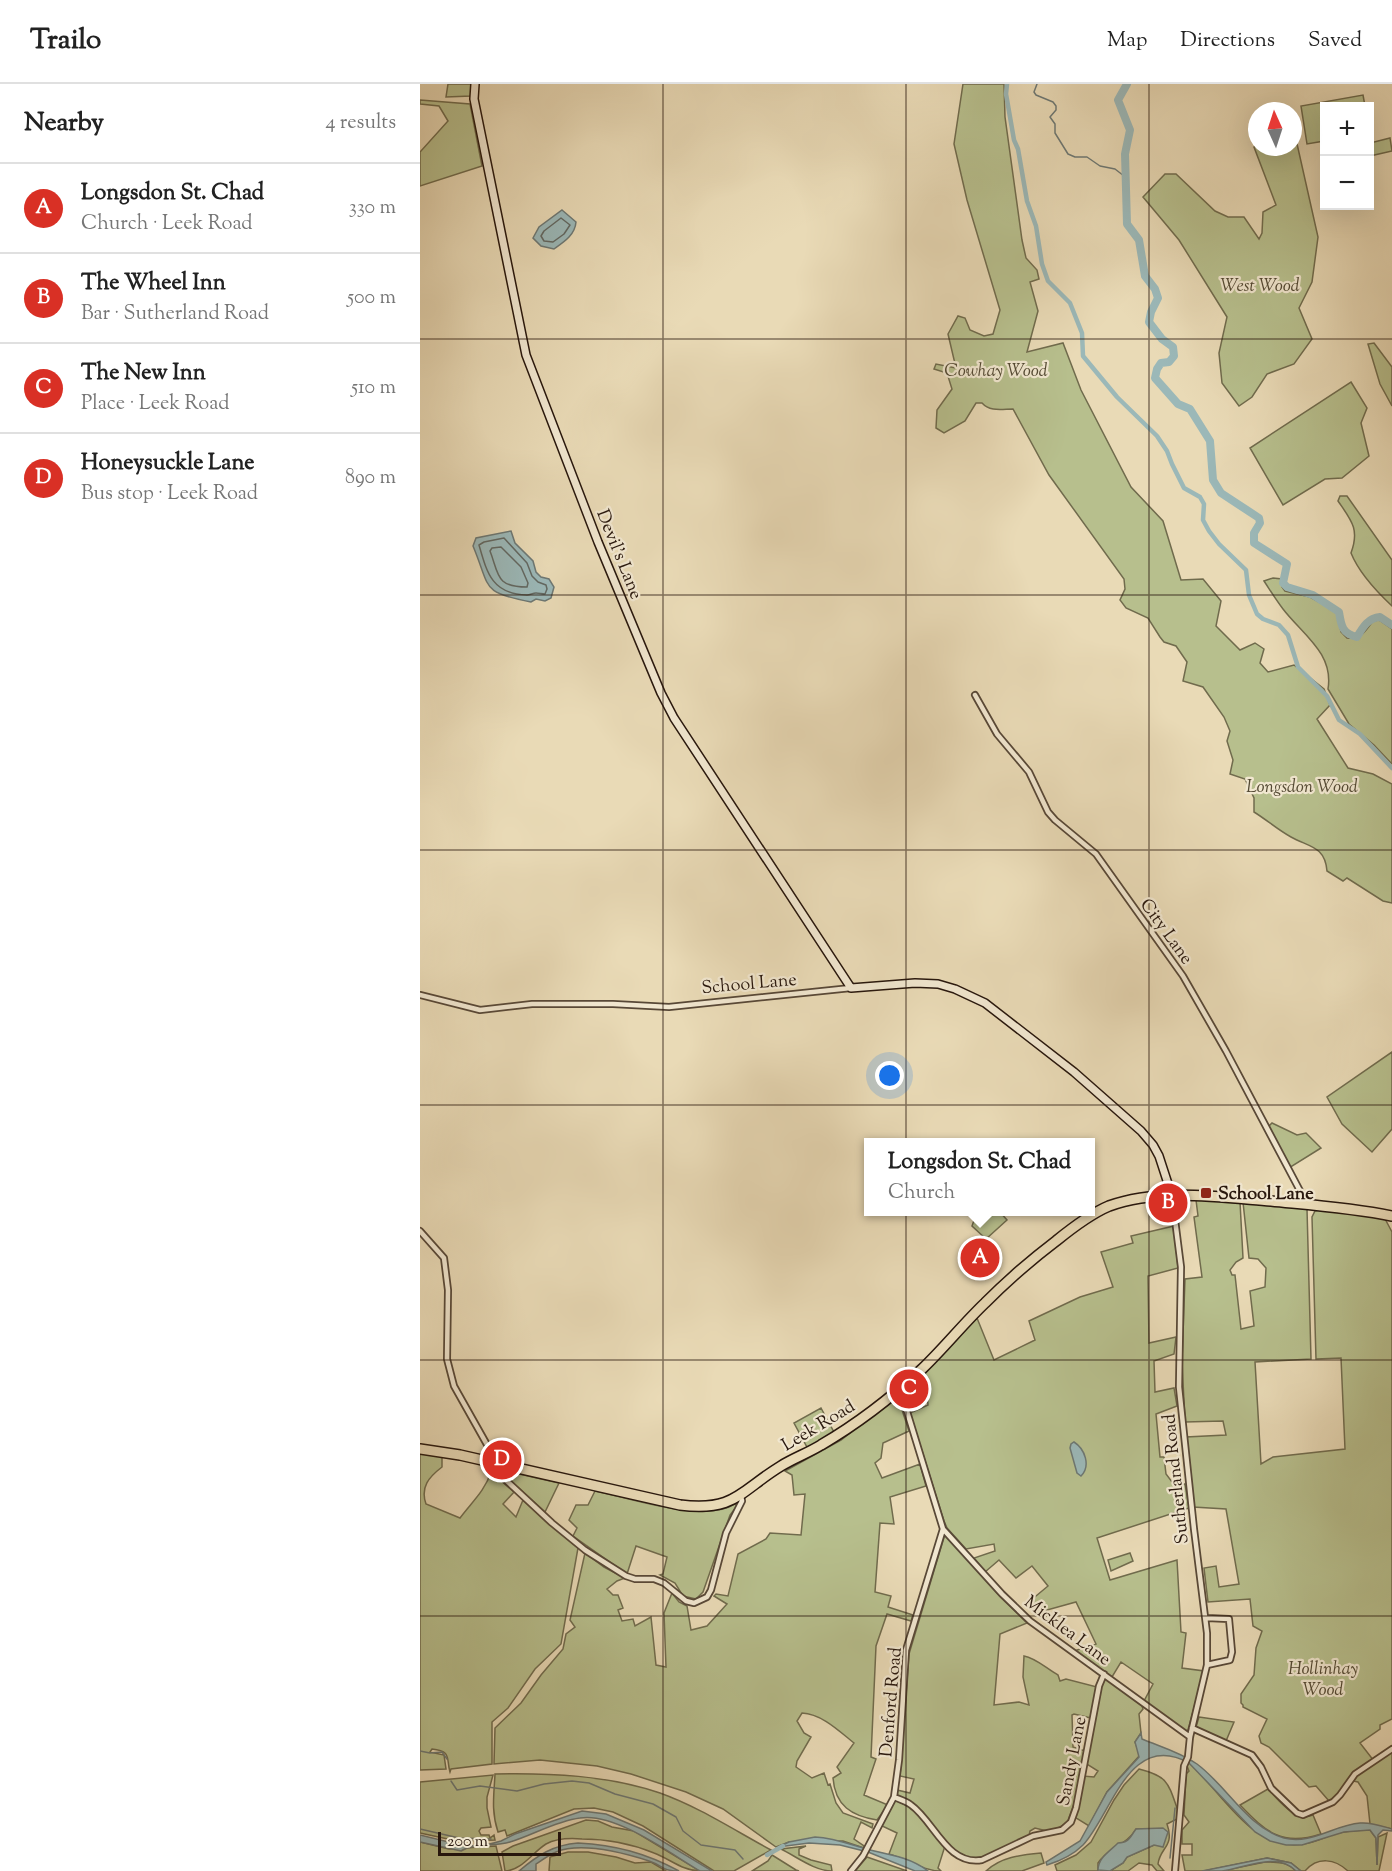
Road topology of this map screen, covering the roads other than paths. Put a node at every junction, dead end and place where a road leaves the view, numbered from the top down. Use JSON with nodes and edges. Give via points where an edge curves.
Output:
{"nodes":[{"id":1,"x":475,"y":84,"type":"edge"},
{"id":2,"x":975,"y":695,"type":"dead end"},
{"id":3,"x":851,"y":988,"type":"junction"},
{"id":4,"x":420,"y":995,"type":"edge"},
{"id":5,"x":1172,"y":1196,"type":"junction"},
{"id":6,"x":1308,"y":1205,"type":"junction"},
{"id":7,"x":1095,"y":1213,"type":"edge"},
{"id":8,"x":1091,"y":1216,"type":"edge"},
{"id":9,"x":1392,"y":1216,"type":"edge"},
{"id":10,"x":420,"y":1231,"type":"edge"},
{"id":11,"x":896,"y":1392,"type":"junction"},
{"id":12,"x":420,"y":1449,"type":"edge"},
{"id":13,"x":493,"y":1462,"type":"junction"},
{"id":14,"x":741,"y":1496,"type":"junction"},
{"id":15,"x":943,"y":1529,"type":"junction"},
{"id":16,"x":1207,"y":1618,"type":"junction"},
{"id":17,"x":1207,"y":1665,"type":"junction"},
{"id":18,"x":1104,"y":1674,"type":"junction"},
{"id":19,"x":1192,"y":1728,"type":"junction"},
{"id":20,"x":1190,"y":1737,"type":"junction"},
{"id":21,"x":1392,"y":1749,"type":"edge"},
{"id":22,"x":894,"y":1797,"type":"junction"},
{"id":23,"x":851,"y":1871,"type":"edge"},
{"id":24,"x":1175,"y":1871,"type":"edge"}],
"edges":[{"from":1,"to":3,"type":"street","name":"Devil's Lane","via":[[474,99],[526,355],[647,660],[674,718]]},
{"from":2,"to":6,"type":"street","name":"City Lane","via":[[998,734],[1029,772],[1048,812],[1096,854],[1183,976]]},
{"from":3,"to":4,"type":"street","name":"School Lane","via":[[669,1007],[532,1004],[480,1010]]},
{"from":3,"to":5,"type":"street","name":"School Lane","via":[[938,984],[985,1003],[1074,1072],[1141,1131],[1159,1156]]},
{"from":5,"to":6,"type":"highway","name":"Leek Road"},
{"from":5,"to":7,"type":"highway","name":"Leek Road","via":[[1120,1203]]},
{"from":5,"to":16,"type":"street","name":"Sutherland Road","via":[[1181,1267],[1179,1387]]},
{"from":6,"to":9,"type":"highway","name":"Leek Road"},
{"from":8,"to":11,"type":"highway","name":"Leek Road","via":[[1040,1253]]},
{"from":10,"to":13,"type":"street","via":[[444,1258],[448,1290],[447,1359],[454,1386]]},
{"from":11,"to":14,"type":"highway","name":"Leek Road","via":[[843,1432],[782,1466]]},
{"from":11,"to":15,"type":"street","via":[[905,1405]]},
{"from":12,"to":13,"type":"highway","name":"Leek Road"},
{"from":13,"to":14,"type":"highway","name":"Leek Road","via":[[686,1505],[720,1504]]},
{"from":13,"to":14,"type":"street","via":[[496,1471],[585,1550],[626,1576],[654,1579],[694,1603],[707,1597],[711,1590],[726,1533]]},
{"from":15,"to":18,"type":"street","name":"Micklea Lane","via":[[1030,1621]]},
{"from":15,"to":22,"type":"street","name":"Denford Road","via":[[906,1650]]},
{"from":16,"to":17,"type":"street","name":"Sutherland Road"},
{"from":16,"to":17,"type":"street","via":[[1229,1619],[1232,1652],[1230,1660]]},
{"from":17,"to":19,"type":"street","name":"Sutherland Road"},
{"from":18,"to":20,"type":"street","name":"Micklea Lane"},
{"from":18,"to":22,"type":"street","name":"Sandy Lane","via":[[1076,1808],[1071,1822],[1062,1830],[1034,1836],[973,1861],[950,1849],[912,1805]]},
{"from":19,"to":20,"type":"street","name":"Sutherland Road"},
{"from":19,"to":21,"type":"street","via":[[1252,1755],[1271,1788],[1303,1815],[1333,1802],[1355,1774]]},
{"from":20,"to":24,"type":"street","name":"Sutherland Road"},
{"from":22,"to":23,"type":"street","name":"Denford Road"}]}
